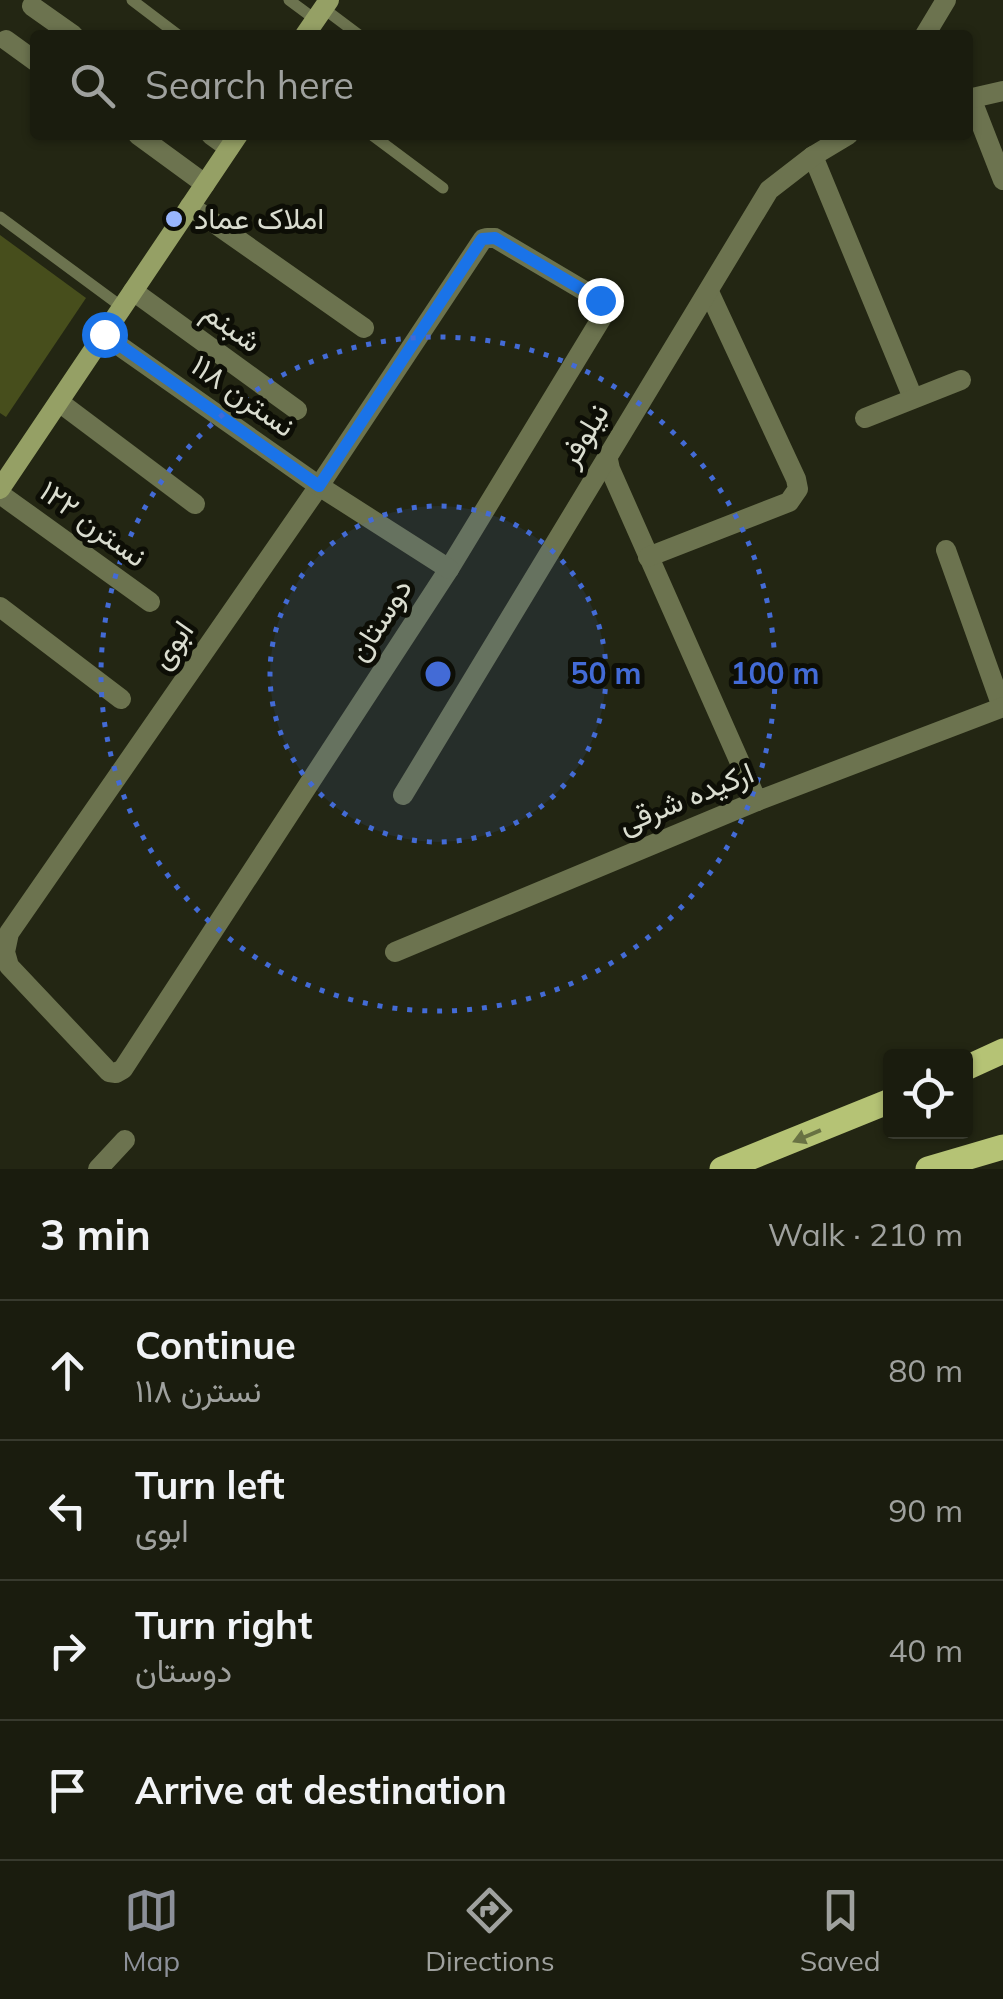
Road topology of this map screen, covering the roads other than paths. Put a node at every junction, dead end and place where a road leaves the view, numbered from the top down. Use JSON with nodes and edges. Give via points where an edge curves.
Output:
{"nodes":[{"id":1,"x":132,"y":0,"type":"edge"},
{"id":2,"x":288,"y":0,"type":"edge"},
{"id":3,"x":946,"y":0,"type":"edge"},
{"id":4,"x":32,"y":6,"type":"dead end"},
{"id":5,"x":318,"y":16,"type":"edge"},
{"id":6,"x":66,"y":30,"type":"edge"},
{"id":7,"x":171,"y":30,"type":"edge"},
{"id":8,"x":348,"y":30,"type":"edge"},
{"id":9,"x":927,"y":30,"type":"edge"},
{"id":10,"x":6,"y":40,"type":"dead end"},
{"id":11,"x":30,"y":57,"type":"edge"},
{"id":12,"x":1003,"y":91,"type":"edge"},
{"id":13,"x":973,"y":98,"type":"edge"},
{"id":14,"x":973,"y":106,"type":"edge"},
{"id":15,"x":145,"y":140,"type":"edge"},
{"id":16,"x":379,"y":140,"type":"edge"},
{"id":17,"x":839,"y":140,"type":"edge"},
{"id":18,"x":234,"y":142,"type":"edge"},
{"id":19,"x":812,"y":156,"type":"junction"},
{"id":20,"x":1003,"y":180,"type":"edge"},
{"id":21,"x":206,"y":184,"type":"junction"},
{"id":22,"x":442,"y":188,"type":"dead end"},
{"id":23,"x":190,"y":206,"type":"junction"},
{"id":24,"x":0,"y":217,"type":"edge"},
{"id":25,"x":487,"y":238,"type":"joint"},
{"id":26,"x":709,"y":292,"type":"junction"},
{"id":27,"x":128,"y":299,"type":"junction"},
{"id":28,"x":364,"y":328,"type":"dead end"},
{"id":29,"x":104,"y":334,"type":"junction"},
{"id":30,"x":961,"y":380,"type":"dead end"},
{"id":31,"x":913,"y":398,"type":"junction"},
{"id":32,"x":59,"y":402,"type":"junction"},
{"id":33,"x":296,"y":410,"type":"dead end"},
{"id":34,"x":864,"y":418,"type":"dead end"},
{"id":35,"x":607,"y":456,"type":"junction"},
{"id":36,"x":8,"y":459,"type":"edge"},
{"id":37,"x":319,"y":486,"type":"junction"},
{"id":38,"x":0,"y":492,"type":"edge"},
{"id":39,"x":195,"y":504,"type":"dead end"},
{"id":40,"x":946,"y":550,"type":"dead end"},
{"id":41,"x":648,"y":558,"type":"junction"},
{"id":42,"x":449,"y":569,"type":"junction"},
{"id":43,"x":150,"y":602,"type":"dead end"},
{"id":44,"x":0,"y":607,"type":"edge"},
{"id":45,"x":121,"y":699,"type":"dead end"},
{"id":46,"x":1003,"y":707,"type":"edge"},
{"id":47,"x":403,"y":794,"type":"dead end"},
{"id":48,"x":757,"y":800,"type":"junction"},
{"id":49,"x":395,"y":952,"type":"dead end"},
{"id":50,"x":1003,"y":1050,"type":"edge"},
{"id":51,"x":973,"y":1065,"type":"edge"},
{"id":52,"x":973,"y":1069,"type":"edge"},
{"id":53,"x":1003,"y":1071,"type":"edge"},
{"id":54,"x":116,"y":1073,"type":"joint"},
{"id":55,"x":883,"y":1104,"type":"edge"},
{"id":56,"x":125,"y":1140,"type":"dead end"},
{"id":57,"x":1001,"y":1147,"type":"edge"},
{"id":58,"x":98,"y":1169,"type":"edge"},
{"id":59,"x":722,"y":1169,"type":"edge"},
{"id":60,"x":928,"y":1169,"type":"edge"}],
"edges":[{"from":1,"to":7,"type":"lane"},
{"from":2,"to":5,"type":"lane"},
{"from":3,"to":9,"type":"street"},
{"from":4,"to":6,"type":"street"},
{"from":5,"to":8,"type":"lane"},
{"from":10,"to":11,"type":"street"},
{"from":12,"to":13,"type":"street"},
{"from":14,"to":20,"type":"street"},
{"from":15,"to":21,"type":"street"},
{"from":16,"to":22,"type":"lane"},
{"from":17,"to":19,"type":"street","name":"نیلوفر"},
{"from":18,"to":21,"type":"street"},
{"from":19,"to":26,"type":"street","name":"نیلوفر","via":[[769,190]]},
{"from":19,"to":31,"type":"street"},
{"from":21,"to":23,"type":"street"},
{"from":23,"to":27,"type":"street"},
{"from":23,"to":28,"type":"street"},
{"from":24,"to":27,"type":"lane"},
{"from":25,"to":37,"type":"street","name":"ابوی"},
{"from":25,"to":42,"type":"street","name":"دوستان","via":[[600,300],[604,314]]},
{"from":26,"to":35,"type":"street","name":"نیلوفر"},
{"from":26,"to":41,"type":"street","via":[[798,490],[789,502]]},
{"from":27,"to":29,"type":"street"},
{"from":27,"to":33,"type":"street","name":"شبنم"},
{"from":29,"to":32,"type":"street"},
{"from":29,"to":37,"type":"street","name":"نسترن ۱۱۸"},
{"from":30,"to":31,"type":"street"},
{"from":31,"to":34,"type":"street"},
{"from":32,"to":36,"type":"street"},
{"from":32,"to":39,"type":"street"},
{"from":35,"to":41,"type":"street"},
{"from":35,"to":47,"type":"street","name":"نیلوفر"},
{"from":36,"to":38,"type":"street"},
{"from":37,"to":42,"type":"street","name":"نسترن ۱۱۸"},
{"from":37,"to":54,"type":"street","name":"ابوی","via":[[9,933],[8,966]]},
{"from":38,"to":43,"type":"street","name":"نسترن ۱۲۲"},
{"from":40,"to":46,"type":"street"},
{"from":41,"to":48,"type":"street"},
{"from":42,"to":54,"type":"street","name":"دوستان"},
{"from":44,"to":45,"type":"street"},
{"from":46,"to":48,"type":"street","name":"ارکیده شرقی"},
{"from":48,"to":49,"type":"street","name":"ارکیده شرقی"},
{"from":50,"to":51,"type":"main road"},
{"from":52,"to":53,"type":"main road"},
{"from":55,"to":59,"type":"main road","one_way":true},
{"from":56,"to":58,"type":"street"},
{"from":57,"to":60,"type":"main road"}]}
